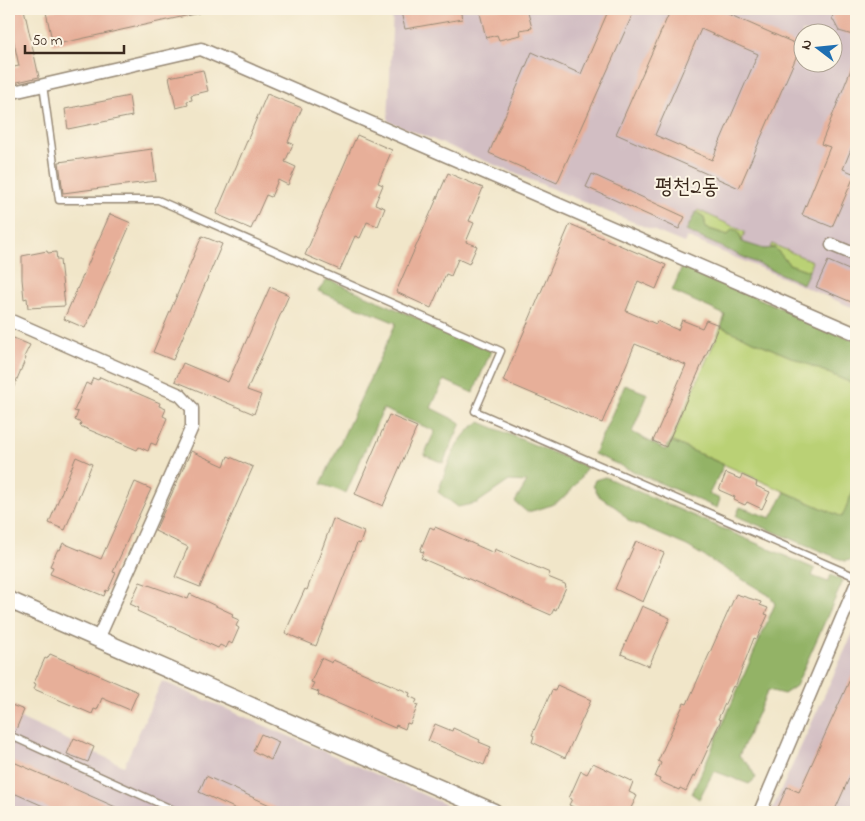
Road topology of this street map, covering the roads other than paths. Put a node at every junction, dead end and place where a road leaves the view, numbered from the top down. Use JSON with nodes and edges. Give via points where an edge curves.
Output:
{"nodes":[{"id":1,"x":43,"y":85,"type":"junction"},
{"id":2,"x":9,"y":92,"type":"edge"},
{"id":3,"x":832,"y":244,"type":"dead end"},
{"id":4,"x":856,"y":255,"type":"edge"},
{"id":5,"x":9,"y":320,"type":"edge"},
{"id":6,"x":856,"y":334,"type":"edge"},
{"id":7,"x":856,"y":577,"type":"edge"},
{"id":8,"x":856,"y":585,"type":"edge"},
{"id":9,"x":9,"y":600,"type":"edge"},
{"id":10,"x":98,"y":639,"type":"junction"},
{"id":11,"x":9,"y":735,"type":"edge"},
{"id":12,"x":178,"y":812,"type":"edge"},
{"id":13,"x":494,"y":812,"type":"edge"},
{"id":14,"x":760,"y":812,"type":"edge"}],
"edges":[{"from":1,"to":2,"type":"street"},
{"from":1,"to":6,"type":"street","via":[[201,49]]},
{"from":1,"to":7,"type":"lane","via":[[59,200],[158,200],[501,350],[475,411]]},
{"from":3,"to":4,"type":"street"},
{"from":5,"to":10,"type":"street","via":[[180,395],[192,408],[192,426]]},
{"from":8,"to":14,"type":"street"},
{"from":9,"to":10,"type":"street"},
{"from":10,"to":13,"type":"street"},
{"from":11,"to":12,"type":"lane"}]}
